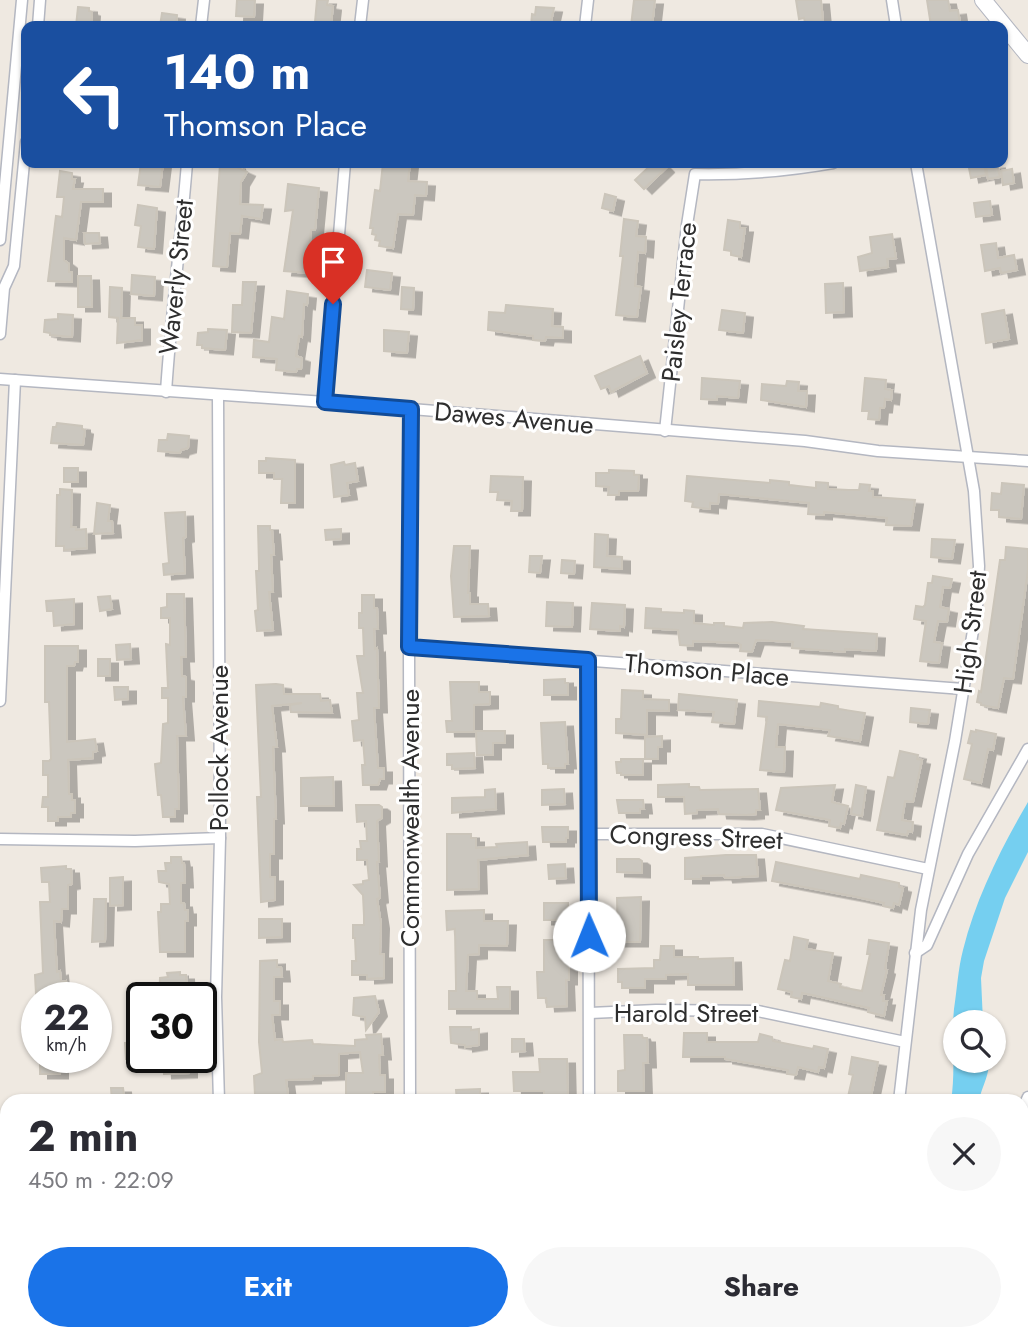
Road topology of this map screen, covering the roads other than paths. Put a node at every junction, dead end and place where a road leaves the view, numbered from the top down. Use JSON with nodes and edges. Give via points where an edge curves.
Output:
{"nodes":[{"id":1,"x":22,"y":0,"type":"edge"},
{"id":2,"x":40,"y":0,"type":"edge"},
{"id":3,"x":204,"y":0,"type":"edge"},
{"id":4,"x":363,"y":0,"type":"edge"},
{"id":5,"x":588,"y":0,"type":"edge"},
{"id":6,"x":891,"y":0,"type":"edge"},
{"id":7,"x":983,"y":0,"type":"edge"},
{"id":8,"x":21,"y":21,"type":"edge"},
{"id":9,"x":38,"y":21,"type":"edge"},
{"id":10,"x":202,"y":21,"type":"edge"},
{"id":11,"x":361,"y":21,"type":"edge"},
{"id":12,"x":586,"y":21,"type":"edge"},
{"id":13,"x":894,"y":21,"type":"edge"},
{"id":14,"x":1000,"y":21,"type":"edge"},
{"id":15,"x":1008,"y":31,"type":"edge"},
{"id":16,"x":21,"y":37,"type":"edge"},
{"id":17,"x":1028,"y":55,"type":"edge"},
{"id":18,"x":20,"y":74,"type":"edge"},
{"id":19,"x":23,"y":168,"type":"edge"},
{"id":20,"x":187,"y":168,"type":"edge"},
{"id":21,"x":345,"y":168,"type":"edge"},
{"id":22,"x":802,"y":168,"type":"edge"},
{"id":23,"x":917,"y":168,"type":"edge"},
{"id":24,"x":0,"y":240,"type":"edge"},
{"id":25,"x":0,"y":273,"type":"edge"},
{"id":26,"x":4,"y":288,"type":"junction"},
{"id":27,"x":0,"y":334,"type":"edge"},
{"id":28,"x":0,"y":379,"type":"edge"},
{"id":29,"x":15,"y":380,"type":"junction"},
{"id":30,"x":166,"y":392,"type":"junction"},
{"id":31,"x":218,"y":395,"type":"junction"},
{"id":32,"x":325,"y":402,"type":"junction"},
{"id":33,"x":411,"y":409,"type":"junction"},
{"id":34,"x":665,"y":431,"type":"junction"},
{"id":35,"x":967,"y":457,"type":"junction"},
{"id":36,"x":1028,"y":461,"type":"edge"},
{"id":37,"x":409,"y":647,"type":"junction"},
{"id":38,"x":588,"y":660,"type":"junction"},
{"id":39,"x":963,"y":689,"type":"junction"},
{"id":40,"x":0,"y":701,"type":"edge"},
{"id":41,"x":1028,"y":749,"type":"edge"},
{"id":42,"x":587,"y":834,"type":"junction"},
{"id":43,"x":220,"y":838,"type":"junction"},
{"id":44,"x":0,"y":839,"type":"edge"},
{"id":45,"x":929,"y":869,"type":"junction"},
{"id":46,"x":915,"y":953,"type":"junction"},
{"id":47,"x":590,"y":1013,"type":"junction"},
{"id":48,"x":905,"y":1042,"type":"junction"},
{"id":49,"x":219,"y":1094,"type":"edge"},
{"id":50,"x":411,"y":1094,"type":"edge"},
{"id":51,"x":589,"y":1094,"type":"edge"},
{"id":52,"x":900,"y":1094,"type":"edge"}],
"edges":[{"from":1,"to":8,"type":"street"},
{"from":2,"to":9,"type":"street"},
{"from":3,"to":10,"type":"street"},
{"from":4,"to":11,"type":"street"},
{"from":5,"to":12,"type":"street"},
{"from":6,"to":13,"type":"street"},
{"from":7,"to":14,"type":"street"},
{"from":15,"to":17,"type":"street"},
{"from":16,"to":18,"type":"street"},
{"from":18,"to":24,"type":"street"},
{"from":19,"to":26,"type":"street","via":[[14,266]]},
{"from":20,"to":30,"type":"street","name":"Waverly Street"},
{"from":21,"to":32,"type":"street"},
{"from":22,"to":34,"type":"street","name":"Paisley Terrace","via":[[695,174]]},
{"from":23,"to":35,"type":"street","name":"High Street"},
{"from":25,"to":26,"type":"street"},
{"from":26,"to":27,"type":"street"},
{"from":28,"to":29,"type":"street","name":"Dawes Avenue"},
{"from":29,"to":30,"type":"street","name":"Dawes Avenue"},
{"from":29,"to":40,"type":"street"},
{"from":30,"to":31,"type":"street","name":"Dawes Avenue"},
{"from":31,"to":32,"type":"street","name":"Dawes Avenue"},
{"from":31,"to":43,"type":"street","name":"Pollock Avenue"},
{"from":32,"to":33,"type":"street","name":"Dawes Avenue"},
{"from":33,"to":34,"type":"street","name":"Dawes Avenue"},
{"from":33,"to":37,"type":"street","name":"Commonwealth Avenue"},
{"from":34,"to":35,"type":"street","name":"Dawes Avenue"},
{"from":35,"to":36,"type":"street","name":"Dawes Avenue"},
{"from":35,"to":39,"type":"street","name":"High Street","via":[[979,566]]},
{"from":37,"to":38,"type":"street","name":"Thomson Place"},
{"from":37,"to":50,"type":"street","name":"Commonwealth Avenue"},
{"from":38,"to":39,"type":"street","name":"Thomson Place"},
{"from":38,"to":42,"type":"street"},
{"from":39,"to":45,"type":"street","name":"High Street"},
{"from":41,"to":46,"type":"street","via":[[968,854],[927,945]]},
{"from":42,"to":45,"type":"street","name":"Congress Street","via":[[762,834]]},
{"from":42,"to":47,"type":"street"},
{"from":43,"to":44,"type":"street"},
{"from":43,"to":49,"type":"street","name":"Pollock Avenue"},
{"from":45,"to":46,"type":"street","name":"High Street"},
{"from":46,"to":48,"type":"street","name":"High Street"},
{"from":47,"to":48,"type":"street","name":"Harold Street","via":[[758,1011]]},
{"from":47,"to":51,"type":"street"},
{"from":48,"to":52,"type":"street","name":"High Street"}]}
